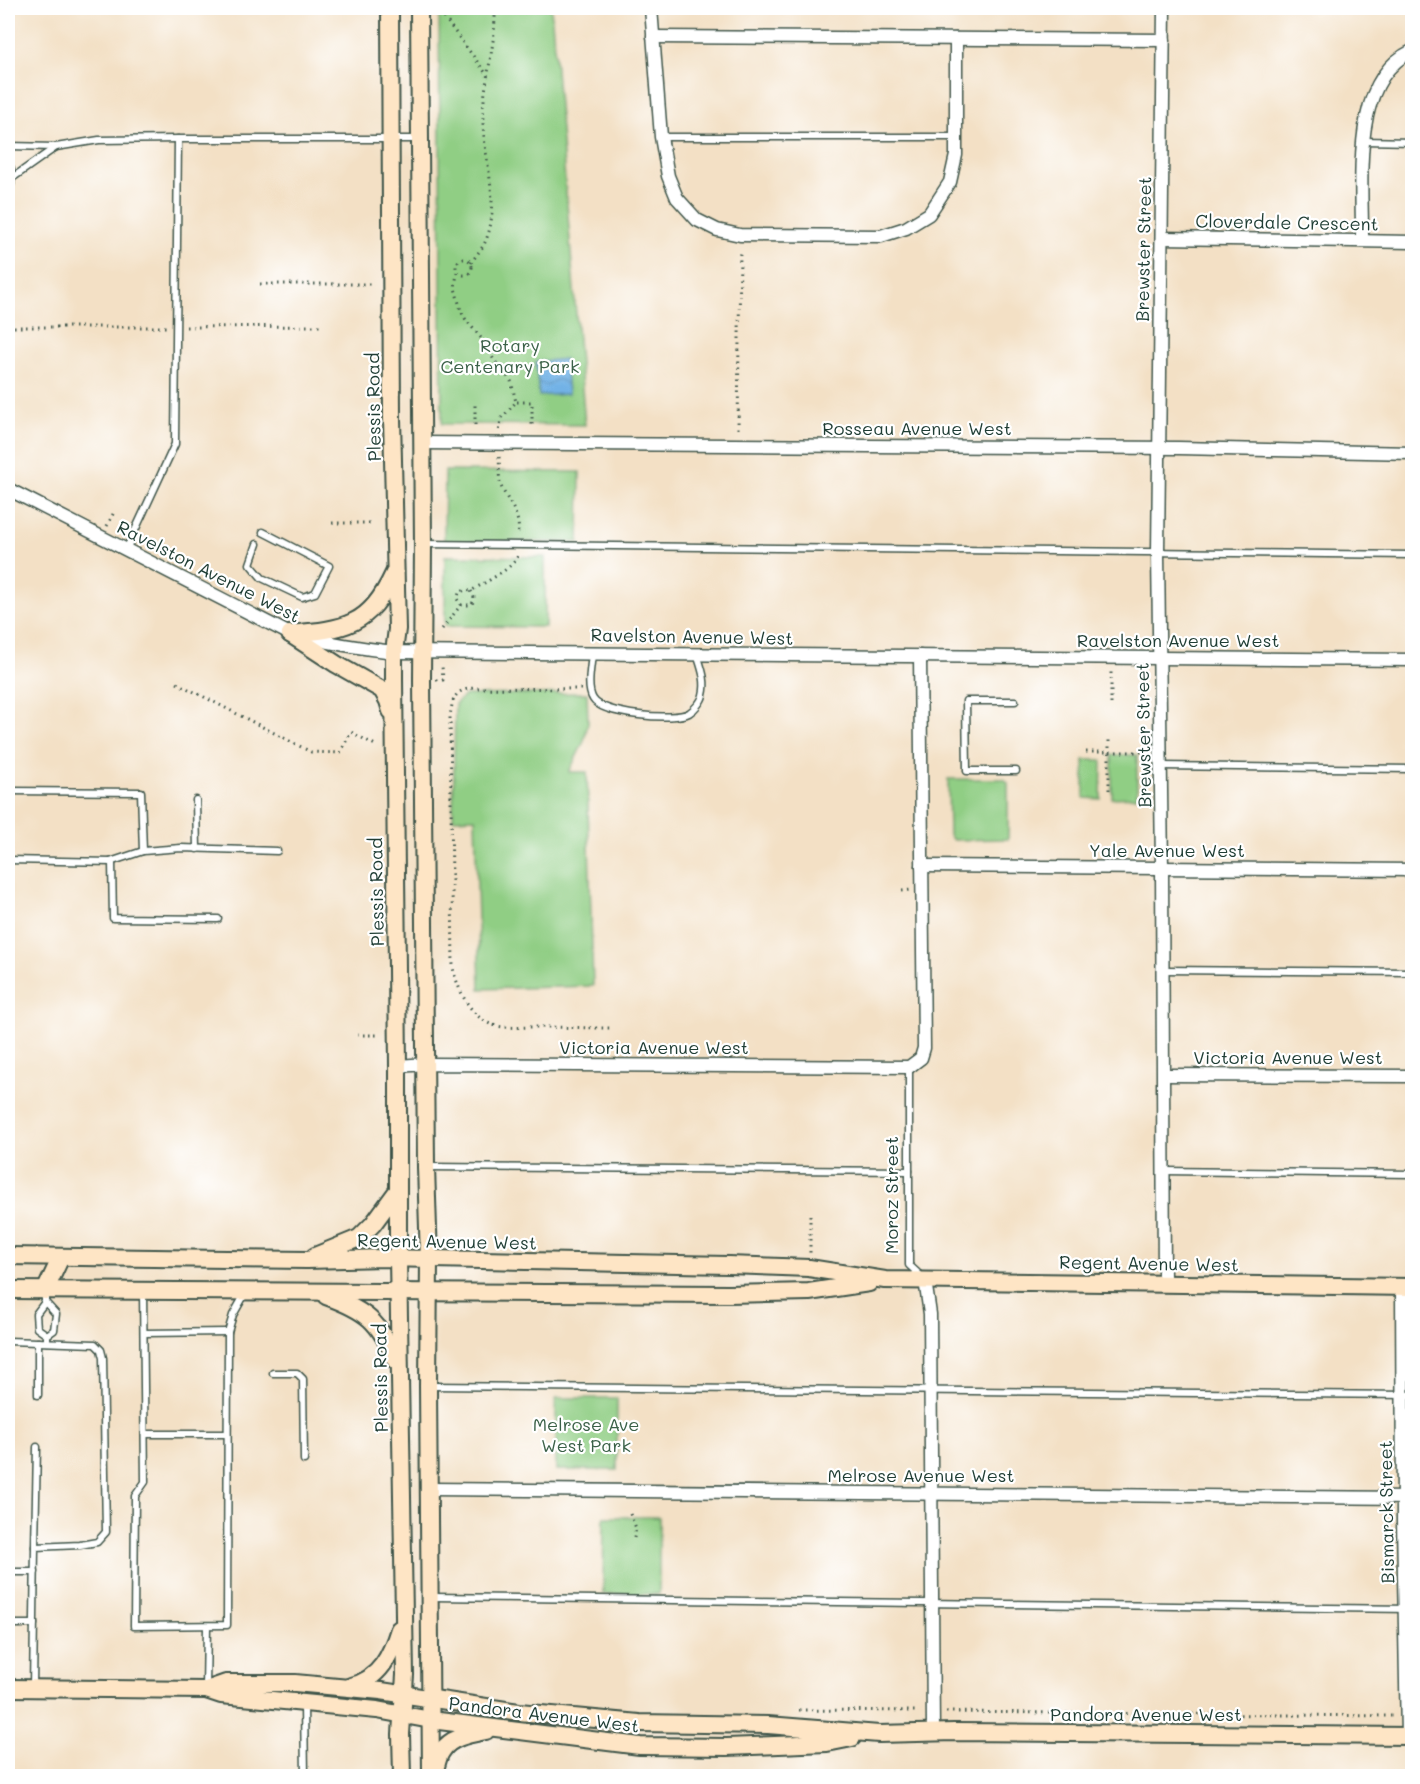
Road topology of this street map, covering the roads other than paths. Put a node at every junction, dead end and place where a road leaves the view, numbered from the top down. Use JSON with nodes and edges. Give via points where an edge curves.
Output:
{"nodes":[{"id":1,"x":390,"y":8,"type":"edge"},
{"id":2,"x":419,"y":8,"type":"edge"},
{"id":3,"x":651,"y":8,"type":"edge"},
{"id":4,"x":1164,"y":8,"type":"edge"},
{"id":5,"x":653,"y":37,"type":"junction"},
{"id":6,"x":956,"y":39,"type":"junction"},
{"id":7,"x":1164,"y":40,"type":"junction"},
{"id":8,"x":1413,"y":51,"type":"edge"},
{"id":9,"x":661,"y":137,"type":"junction"},
{"id":10,"x":956,"y":137,"type":"junction"},
{"id":11,"x":178,"y":139,"type":"junction"},
{"id":12,"x":420,"y":139,"type":"junction"},
{"id":13,"x":390,"y":140,"type":"junction"},
{"id":14,"x":1363,"y":141,"type":"junction"},
{"id":15,"x":1413,"y":142,"type":"edge"},
{"id":16,"x":8,"y":146,"type":"edge"},
{"id":17,"x":56,"y":147,"type":"junction"},
{"id":18,"x":8,"y":169,"type":"edge"},
{"id":19,"x":8,"y":182,"type":"edge"},
{"id":20,"x":1162,"y":238,"type":"junction"},
{"id":21,"x":1362,"y":241,"type":"junction"},
{"id":22,"x":1413,"y":242,"type":"edge"},
{"id":23,"x":422,"y":443,"type":"junction"},
{"id":24,"x":1158,"y":448,"type":"junction"},
{"id":25,"x":1413,"y":453,"type":"edge"},
{"id":26,"x":8,"y":489,"type":"edge"},
{"id":27,"x":263,"y":532,"type":"dead end"},
{"id":28,"x":257,"y":544,"type":"dead end"},
{"id":29,"x":423,"y":544,"type":"junction"},
{"id":30,"x":126,"y":550,"type":"junction"},
{"id":31,"x":1158,"y":553,"type":"junction"},
{"id":32,"x":1413,"y":555,"type":"edge"},
{"id":33,"x":396,"y":567,"type":"junction"},
{"id":34,"x":290,"y":634,"type":"junction"},
{"id":35,"x":394,"y":652,"type":"junction"},
{"id":36,"x":422,"y":652,"type":"junction"},
{"id":37,"x":592,"y":653,"type":"junction"},
{"id":38,"x":697,"y":654,"type":"junction"},
{"id":39,"x":920,"y":656,"type":"junction"},
{"id":40,"x":1160,"y":657,"type":"junction"},
{"id":41,"x":1413,"y":660,"type":"edge"},
{"id":42,"x":1015,"y":701,"type":"dead end"},
{"id":43,"x":394,"y":719,"type":"junction"},
{"id":44,"x":1161,"y":766,"type":"junction"},
{"id":45,"x":1413,"y":769,"type":"edge"},
{"id":46,"x":1016,"y":771,"type":"dead end"},
{"id":47,"x":8,"y":790,"type":"edge"},
{"id":48,"x":196,"y":800,"type":"dead end"},
{"id":49,"x":197,"y":849,"type":"junction"},
{"id":50,"x":143,"y":851,"type":"junction"},
{"id":51,"x":277,"y":851,"type":"dead end"},
{"id":52,"x":8,"y":860,"type":"edge"},
{"id":53,"x":109,"y":862,"type":"junction"},
{"id":54,"x":922,"y":866,"type":"junction"},
{"id":55,"x":1162,"y":868,"type":"junction"},
{"id":56,"x":1413,"y":870,"type":"edge"},
{"id":57,"x":218,"y":919,"type":"dead end"},
{"id":58,"x":1162,"y":970,"type":"junction"},
{"id":59,"x":1413,"y":972,"type":"edge"},
{"id":60,"x":426,"y":1064,"type":"junction"},
{"id":61,"x":398,"y":1066,"type":"junction"},
{"id":62,"x":909,"y":1067,"type":"junction"},
{"id":63,"x":1164,"y":1075,"type":"junction"},
{"id":64,"x":1413,"y":1076,"type":"edge"},
{"id":65,"x":426,"y":1167,"type":"junction"},
{"id":66,"x":909,"y":1171,"type":"junction"},
{"id":67,"x":1163,"y":1171,"type":"junction"},
{"id":68,"x":1413,"y":1174,"type":"edge"},
{"id":69,"x":398,"y":1190,"type":"junction"},
{"id":70,"x":8,"y":1256,"type":"edge"},
{"id":71,"x":61,"y":1257,"type":"junction"},
{"id":72,"x":398,"y":1258,"type":"junction"},
{"id":73,"x":429,"y":1259,"type":"junction"},
{"id":74,"x":307,"y":1260,"type":"junction"},
{"id":75,"x":885,"y":1280,"type":"junction"},
{"id":76,"x":925,"y":1280,"type":"junction"},
{"id":77,"x":1164,"y":1282,"type":"junction"},
{"id":78,"x":1407,"y":1287,"type":"edge"},
{"id":79,"x":8,"y":1290,"type":"edge"},
{"id":80,"x":143,"y":1291,"type":"junction"},
{"id":81,"x":246,"y":1291,"type":"junction"},
{"id":82,"x":315,"y":1291,"type":"junction"},
{"id":83,"x":399,"y":1293,"type":"junction"},
{"id":84,"x":428,"y":1293,"type":"junction"},
{"id":85,"x":45,"y":1296,"type":"junction"},
{"id":86,"x":228,"y":1332,"type":"junction"},
{"id":87,"x":144,"y":1333,"type":"junction"},
{"id":88,"x":47,"y":1338,"type":"junction"},
{"id":89,"x":8,"y":1341,"type":"edge"},
{"id":90,"x":38,"y":1342,"type":"junction"},
{"id":91,"x":400,"y":1370,"type":"junction"},
{"id":92,"x":273,"y":1373,"type":"dead end"},
{"id":93,"x":428,"y":1386,"type":"junction"},
{"id":94,"x":930,"y":1391,"type":"junction"},
{"id":95,"x":38,"y":1395,"type":"dead end"},
{"id":96,"x":1408,"y":1395,"type":"edge"},
{"id":97,"x":145,"y":1434,"type":"junction"},
{"id":98,"x":228,"y":1434,"type":"junction"},
{"id":99,"x":37,"y":1447,"type":"dead end"},
{"id":100,"x":304,"y":1460,"type":"dead end"},
{"id":101,"x":430,"y":1489,"type":"junction"},
{"id":102,"x":930,"y":1494,"type":"junction"},
{"id":103,"x":1408,"y":1498,"type":"edge"},
{"id":104,"x":35,"y":1547,"type":"junction"},
{"id":105,"x":8,"y":1572,"type":"edge"},
{"id":106,"x":35,"y":1572,"type":"junction"},
{"id":107,"x":429,"y":1597,"type":"junction"},
{"id":108,"x":932,"y":1604,"type":"junction"},
{"id":109,"x":1409,"y":1609,"type":"edge"},
{"id":110,"x":404,"y":1616,"type":"junction"},
{"id":111,"x":8,"y":1624,"type":"edge"},
{"id":112,"x":34,"y":1624,"type":"junction"},
{"id":113,"x":207,"y":1626,"type":"junction"},
{"id":114,"x":342,"y":1687,"type":"junction"},
{"id":115,"x":8,"y":1688,"type":"edge"},
{"id":116,"x":33,"y":1688,"type":"junction"},
{"id":117,"x":206,"y":1690,"type":"junction"},
{"id":118,"x":404,"y":1694,"type":"junction"},
{"id":119,"x":430,"y":1699,"type":"junction"},
{"id":120,"x":304,"y":1703,"type":"junction"},
{"id":121,"x":402,"y":1716,"type":"junction"},
{"id":122,"x":431,"y":1720,"type":"junction"},
{"id":123,"x":494,"y":1729,"type":"junction"},
{"id":124,"x":933,"y":1732,"type":"junction"},
{"id":125,"x":879,"y":1734,"type":"junction"},
{"id":126,"x":1410,"y":1736,"type":"edge"},
{"id":127,"x":304,"y":1776,"type":"edge"},
{"id":128,"x":402,"y":1776,"type":"edge"},
{"id":129,"x":432,"y":1776,"type":"edge"}],
"edges":[{"from":1,"to":13,"type":"main road","name":"Plessis Road"},
{"from":2,"to":12,"type":"main road"},
{"from":3,"to":5,"type":"street"},
{"from":4,"to":7,"type":"street","name":"Brewster Street"},
{"from":5,"to":6,"type":"street"},
{"from":5,"to":9,"type":"street"},
{"from":6,"to":7,"type":"street"},
{"from":6,"to":10,"type":"street"},
{"from":7,"to":20,"type":"street","name":"Brewster Street"},
{"from":8,"to":14,"type":"street","via":[[1402,56],[1372,94]]},
{"from":9,"to":10,"type":"lane"},
{"from":9,"to":10,"type":"street","via":[[668,176],[677,198],[697,220],[717,230],[740,235],[881,236],[906,228],[929,214],[950,182]]},
{"from":11,"to":13,"type":"lane"},
{"from":11,"to":17,"type":"lane","via":[[99,140]]},
{"from":11,"to":30,"type":"lane","via":[[176,444]]},
{"from":12,"to":13,"type":"lane"},
{"from":12,"to":23,"type":"main road"},
{"from":13,"to":33,"type":"main road","name":"Plessis Road"},
{"from":14,"to":15,"type":"lane"},
{"from":14,"to":21,"type":"street"},
{"from":16,"to":17,"type":"lane"},
{"from":17,"to":19,"type":"lane"},
{"from":18,"to":19,"type":"street"},
{"from":20,"to":21,"type":"street","name":"Cloverdale Crescent"},
{"from":20,"to":24,"type":"street","name":"Brewster Street"},
{"from":21,"to":22,"type":"street","name":"Cloverdale Crescent"},
{"from":23,"to":24,"type":"street","name":"Rosseau Avenue West"},
{"from":23,"to":29,"type":"main road"},
{"from":24,"to":25,"type":"street","name":"Rosseau Avenue West"},
{"from":24,"to":31,"type":"street","name":"Brewster Street"},
{"from":26,"to":30,"type":"street","name":"Ravelston Avenue West"},
{"from":27,"to":28,"type":"lane","via":[[329,566],[315,593],[302,597],[262,578],[250,564]]},
{"from":29,"to":31,"type":"lane"},
{"from":29,"to":36,"type":"main road"},
{"from":30,"to":34,"type":"street","name":"Ravelston Avenue West"},
{"from":31,"to":32,"type":"lane"},
{"from":31,"to":40,"type":"street","name":"Brewster Street"},
{"from":33,"to":34,"type":"main road","via":[[384,593],[361,618],[334,630]]},
{"from":33,"to":35,"type":"main road","name":"Plessis Road"},
{"from":34,"to":35,"type":"street","name":"Ravelston Avenue West","via":[[338,646]]},
{"from":34,"to":43,"type":"main road","via":[[382,690]]},
{"from":35,"to":36,"type":"street","name":"Ravelston Avenue West"},
{"from":35,"to":43,"type":"main road","name":"Plessis Road"},
{"from":36,"to":37,"type":"street","name":"Ravelston Avenue West"},
{"from":36,"to":60,"type":"main road"},
{"from":37,"to":38,"type":"street","name":"Ravelston Avenue West"},
{"from":37,"to":38,"type":"lane","via":[[590,689],[601,708],[677,716],[689,712],[703,696],[705,682]]},
{"from":38,"to":39,"type":"street","name":"Ravelston Avenue West"},
{"from":39,"to":40,"type":"street","name":"Ravelston Avenue West"},
{"from":39,"to":54,"type":"street"},
{"from":40,"to":41,"type":"street","name":"Ravelston Avenue West"},
{"from":40,"to":44,"type":"street","name":"Brewster Street"},
{"from":42,"to":46,"type":"lane","via":[[966,701],[967,771]]},
{"from":43,"to":61,"type":"main road","name":"Plessis Road"},
{"from":44,"to":45,"type":"lane"},
{"from":44,"to":55,"type":"street","name":"Brewster Street"},
{"from":47,"to":50,"type":"lane","via":[[141,792]]},
{"from":48,"to":49,"type":"lane"},
{"from":49,"to":50,"type":"lane"},
{"from":49,"to":51,"type":"lane"},
{"from":50,"to":53,"type":"lane"},
{"from":52,"to":53,"type":"lane"},
{"from":53,"to":57,"type":"lane","via":[[113,918]]},
{"from":54,"to":55,"type":"street","name":"Yale Avenue West"},
{"from":54,"to":62,"type":"street","via":[[924,1048],[921,1058]]},
{"from":55,"to":56,"type":"street","name":"Yale Avenue West"},
{"from":55,"to":58,"type":"street","name":"Brewster Street"},
{"from":58,"to":59,"type":"lane"},
{"from":58,"to":63,"type":"street","name":"Brewster Street"},
{"from":60,"to":61,"type":"street","name":"Victoria Avenue West"},
{"from":60,"to":62,"type":"street","name":"Victoria Avenue West"},
{"from":60,"to":65,"type":"main road"},
{"from":61,"to":69,"type":"main road","name":"Plessis Road"},
{"from":62,"to":66,"type":"lane","name":"Moroz Street"},
{"from":63,"to":64,"type":"street","name":"Victoria Avenue West"},
{"from":63,"to":67,"type":"street","name":"Brewster Street"},
{"from":65,"to":66,"type":"lane"},
{"from":65,"to":73,"type":"main road"},
{"from":66,"to":76,"type":"lane","name":"Moroz Street","via":[[909,1264]]},
{"from":67,"to":68,"type":"lane"},
{"from":67,"to":77,"type":"street","name":"Brewster Street"},
{"from":69,"to":72,"type":"main road","name":"Plessis Road"},
{"from":69,"to":74,"type":"main road","via":[[359,1238]]},
{"from":70,"to":71,"type":"main road","name":"Regent Avenue West"},
{"from":71,"to":74,"type":"main road","name":"Regent Avenue West"},
{"from":71,"to":85,"type":"main road"},
{"from":72,"to":73,"type":"main road","name":"Regent Avenue West"},
{"from":72,"to":74,"type":"main road","name":"Regent Avenue West"},
{"from":72,"to":83,"type":"main road","name":"Plessis Road"},
{"from":73,"to":75,"type":"main road","name":"Regent Avenue West","via":[[809,1268]]},
{"from":73,"to":84,"type":"main road"},
{"from":75,"to":76,"type":"main road","name":"Regent Avenue West"},
{"from":75,"to":84,"type":"main road","name":"Regent Avenue West","via":[[809,1292]]},
{"from":76,"to":77,"type":"main road","name":"Regent Avenue West"},
{"from":76,"to":94,"type":"street","name":"Moroz Street","via":[[930,1314]]},
{"from":77,"to":78,"type":"main road","name":"Regent Avenue West"},
{"from":78,"to":96,"type":"street","name":"Bismarck Street"},
{"from":79,"to":85,"type":"main road","name":"Regent Avenue West"},
{"from":80,"to":81,"type":"main road","name":"Regent Avenue West"},
{"from":80,"to":85,"type":"main road","name":"Regent Avenue West"},
{"from":80,"to":87,"type":"lane"},
{"from":81,"to":82,"type":"main road","name":"Regent Avenue West"},
{"from":81,"to":86,"type":"lane"},
{"from":82,"to":83,"type":"main road","name":"Regent Avenue West"},
{"from":82,"to":91,"type":"main road","via":[[371,1318],[381,1329]]},
{"from":83,"to":84,"type":"main road","name":"Regent Avenue West"},
{"from":83,"to":91,"type":"main road","name":"Plessis Road"},
{"from":84,"to":93,"type":"main road"},
{"from":85,"to":88,"type":"lane","via":[[36,1314],[38,1328]]},
{"from":85,"to":88,"type":"lane","via":[[56,1314],[54,1330]]},
{"from":86,"to":87,"type":"lane"},
{"from":86,"to":98,"type":"lane"},
{"from":87,"to":97,"type":"lane"},
{"from":88,"to":90,"type":"lane"},
{"from":88,"to":104,"type":"lane","via":[[95,1344],[101,1350],[106,1532],[97,1542]]},
{"from":89,"to":90,"type":"lane"},
{"from":90,"to":95,"type":"lane"},
{"from":91,"to":110,"type":"main road","name":"Plessis Road"},
{"from":92,"to":100,"type":"lane","via":[[297,1373],[303,1379]]},
{"from":93,"to":94,"type":"lane"},
{"from":93,"to":101,"type":"main road"},
{"from":94,"to":96,"type":"lane"},
{"from":94,"to":102,"type":"street","name":"Moroz Street"},
{"from":96,"to":103,"type":"street","name":"Bismarck Street"},
{"from":97,"to":98,"type":"lane"},
{"from":97,"to":113,"type":"lane","via":[[145,1482],[135,1496],[134,1626]]},
{"from":98,"to":113,"type":"lane","via":[[227,1625]]},
{"from":99,"to":104,"type":"lane"},
{"from":101,"to":102,"type":"street","name":"Melrose Avenue West"},
{"from":101,"to":107,"type":"main road"},
{"from":102,"to":103,"type":"street","name":"Melrose Avenue West"},
{"from":102,"to":108,"type":"street","name":"Moroz Street"},
{"from":103,"to":109,"type":"street","name":"Bismarck Street"},
{"from":104,"to":106,"type":"lane"},
{"from":105,"to":106,"type":"lane"},
{"from":106,"to":112,"type":"lane"},
{"from":107,"to":108,"type":"lane"},
{"from":107,"to":119,"type":"main road"},
{"from":108,"to":109,"type":"lane"},
{"from":108,"to":124,"type":"street","name":"Moroz Street"},
{"from":109,"to":126,"type":"street","name":"Bismarck Street","via":[[1406,1716]]},
{"from":110,"to":114,"type":"main road","via":[[390,1655],[375,1674],[369,1680]]},
{"from":110,"to":118,"type":"main road","name":"Plessis Road"},
{"from":111,"to":112,"type":"lane"},
{"from":112,"to":116,"type":"lane"},
{"from":113,"to":117,"type":"lane"},
{"from":114,"to":117,"type":"main road","name":"Pandora Avenue West","via":[[269,1682],[226,1683]]},
{"from":114,"to":118,"type":"main road","name":"Pandora Avenue West"},
{"from":115,"to":116,"type":"main road","name":"Pandora Avenue West"},
{"from":116,"to":117,"type":"main road","name":"Pandora Avenue West"},
{"from":117,"to":120,"type":"main road","name":"Pandora Avenue West"},
{"from":118,"to":119,"type":"main road","name":"Pandora Avenue West"},
{"from":118,"to":121,"type":"main road","name":"Plessis Road"},
{"from":119,"to":122,"type":"main road"},
{"from":119,"to":125,"type":"main road","name":"Pandora Avenue West","via":[[639,1723],[768,1725]]},
{"from":120,"to":121,"type":"main road","name":"Pandora Avenue West"},
{"from":120,"to":127,"type":"lane"},
{"from":121,"to":122,"type":"main road","name":"Pandora Avenue West"},
{"from":121,"to":128,"type":"main road","name":"Plessis Road"},
{"from":122,"to":123,"type":"main road","name":"Pandora Avenue West"},
{"from":122,"to":129,"type":"main road"},
{"from":123,"to":125,"type":"main road","name":"Pandora Avenue West","via":[[640,1746],[683,1747],[827,1743]]},
{"from":123,"to":129,"type":"main road","via":[[453,1741],[442,1750]]},
{"from":124,"to":125,"type":"main road","name":"Pandora Avenue West"},
{"from":124,"to":126,"type":"main road","name":"Pandora Avenue West"}]}
